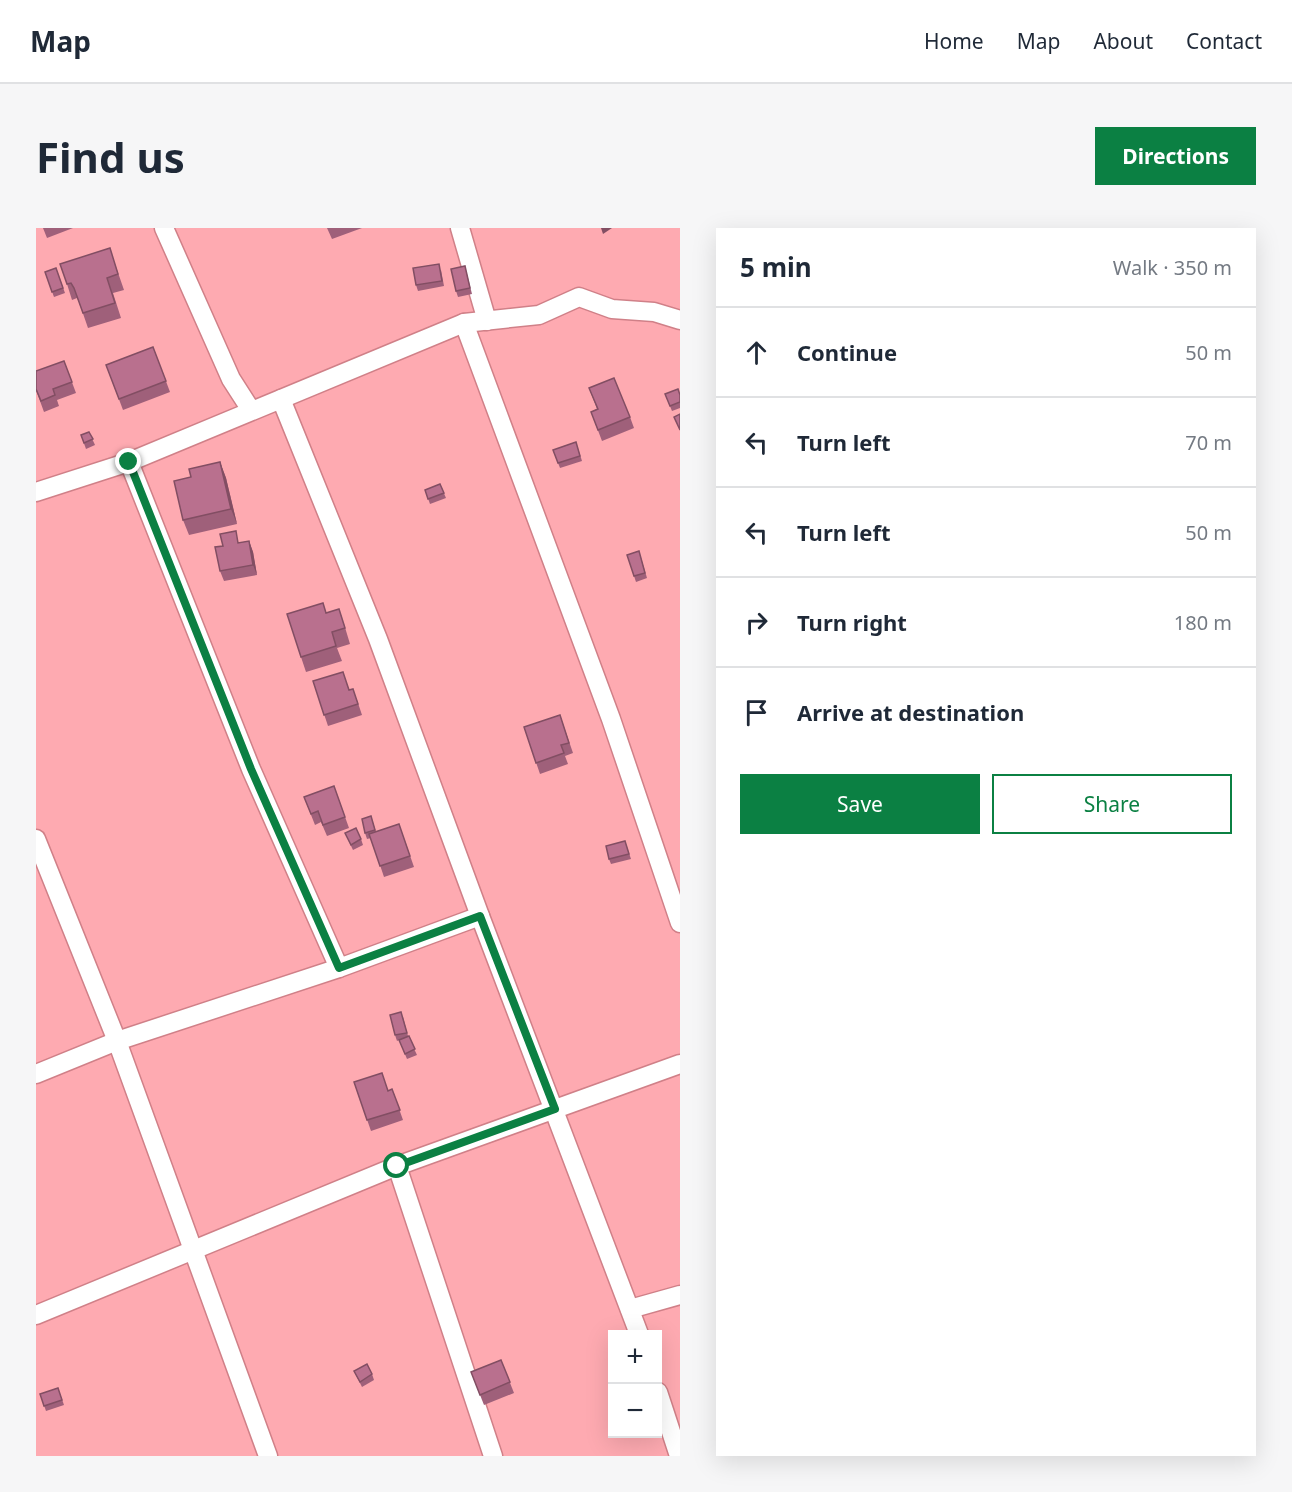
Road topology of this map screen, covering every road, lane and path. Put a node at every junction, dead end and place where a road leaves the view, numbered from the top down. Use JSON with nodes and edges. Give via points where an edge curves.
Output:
{"nodes":[{"id":1,"x":164,"y":228,"type":"edge"},
{"id":2,"x":460,"y":228,"type":"edge"},
{"id":3,"x":680,"y":320,"type":"edge"},
{"id":4,"x":488,"y":321,"type":"junction"},
{"id":5,"x":464,"y":323,"type":"junction"},
{"id":6,"x":282,"y":399,"type":"junction"},
{"id":7,"x":251,"y":410,"type":"junction"},
{"id":8,"x":129,"y":462,"type":"junction"},
{"id":9,"x":36,"y":492,"type":"edge"},
{"id":10,"x":36,"y":839,"type":"edge"},
{"id":11,"x":480,"y":916,"type":"junction"},
{"id":12,"x":680,"y":922,"type":"edge"},
{"id":13,"x":339,"y":968,"type":"junction"},
{"id":14,"x":117,"y":1041,"type":"junction"},
{"id":15,"x":680,"y":1064,"type":"edge"},
{"id":16,"x":36,"y":1074,"type":"edge"},
{"id":17,"x":555,"y":1109,"type":"junction"},
{"id":18,"x":397,"y":1166,"type":"junction"},
{"id":19,"x":193,"y":1250,"type":"junction"},
{"id":20,"x":680,"y":1296,"type":"edge"},
{"id":21,"x":630,"y":1309,"type":"junction"},
{"id":22,"x":36,"y":1315,"type":"edge"},
{"id":23,"x":637,"y":1330,"type":"edge"},
{"id":24,"x":662,"y":1407,"type":"edge"},
{"id":25,"x":268,"y":1456,"type":"edge"},
{"id":26,"x":493,"y":1456,"type":"edge"},
{"id":27,"x":679,"y":1456,"type":"edge"}],
"edges":[{"from":1,"to":7,"type":"street","via":[[231,379]]},
{"from":2,"to":4,"type":"street"},
{"from":3,"to":4,"type":"street","via":[[654,312],[612,309],[579,297],[539,315]]},
{"from":4,"to":5,"type":"street"},
{"from":5,"to":6,"type":"street"},
{"from":5,"to":12,"type":"street","via":[[611,719]]},
{"from":6,"to":7,"type":"street"},
{"from":6,"to":11,"type":"street","via":[[378,639]]},
{"from":7,"to":8,"type":"street"},
{"from":8,"to":9,"type":"street"},
{"from":8,"to":13,"type":"street","via":[[251,769]]},
{"from":10,"to":14,"type":"street"},
{"from":11,"to":13,"type":"street"},
{"from":11,"to":17,"type":"street"},
{"from":13,"to":14,"type":"street"},
{"from":14,"to":16,"type":"street"},
{"from":14,"to":19,"type":"street"},
{"from":15,"to":17,"type":"street"},
{"from":17,"to":18,"type":"street"},
{"from":17,"to":21,"type":"street"},
{"from":18,"to":19,"type":"street"},
{"from":18,"to":26,"type":"street"},
{"from":19,"to":22,"type":"street"},
{"from":19,"to":25,"type":"street"},
{"from":20,"to":21,"type":"street"},
{"from":21,"to":23,"type":"street"},
{"from":24,"to":27,"type":"street"}]}
